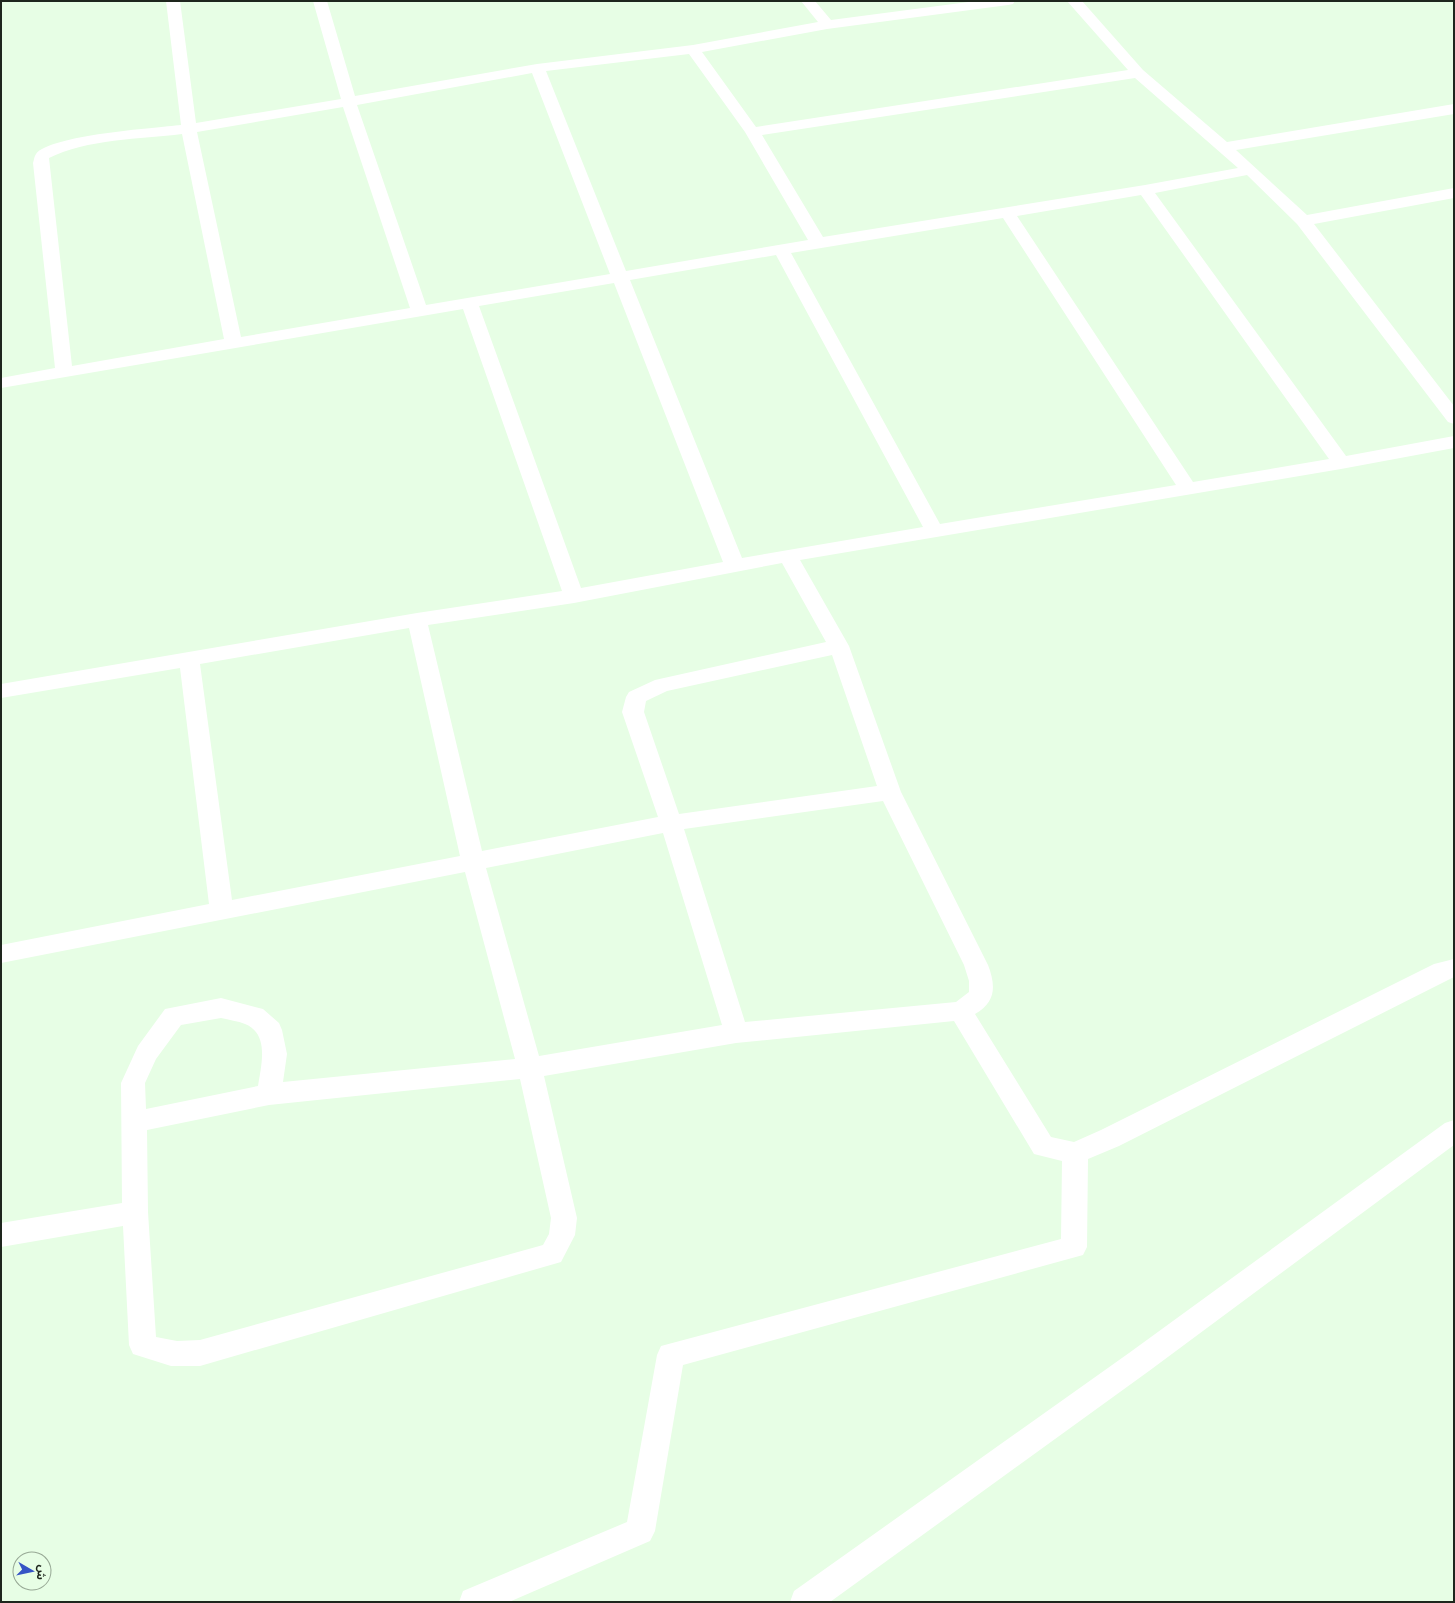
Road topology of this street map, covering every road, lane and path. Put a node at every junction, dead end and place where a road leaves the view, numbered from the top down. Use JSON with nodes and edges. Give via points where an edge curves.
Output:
{"nodes":[{"id":1,"x":173,"y":1,"type":"edge"},
{"id":2,"x":320,"y":1,"type":"edge"},
{"id":3,"x":808,"y":1,"type":"edge"},
{"id":4,"x":1008,"y":1,"type":"edge"},
{"id":5,"x":1074,"y":1,"type":"edge"},
{"id":6,"x":827,"y":25,"type":"junction"},
{"id":7,"x":693,"y":49,"type":"junction"},
{"id":8,"x":537,"y":68,"type":"junction"},
{"id":9,"x":1138,"y":73,"type":"junction"},
{"id":10,"x":349,"y":102,"type":"junction"},
{"id":11,"x":1454,"y":109,"type":"edge"},
{"id":12,"x":189,"y":129,"type":"junction"},
{"id":13,"x":752,"y":132,"type":"junction"},
{"id":14,"x":1223,"y":147,"type":"junction"},
{"id":15,"x":1250,"y":170,"type":"junction"},
{"id":16,"x":1145,"y":190,"type":"junction"},
{"id":17,"x":1454,"y":193,"type":"edge"},
{"id":18,"x":1007,"y":212,"type":"junction"},
{"id":19,"x":1303,"y":221,"type":"junction"},
{"id":20,"x":818,"y":243,"type":"junction"},
{"id":21,"x":780,"y":249,"type":"junction"},
{"id":22,"x":621,"y":278,"type":"junction"},
{"id":23,"x":469,"y":303,"type":"junction"},
{"id":24,"x":420,"y":312,"type":"junction"},
{"id":25,"x":234,"y":344,"type":"junction"},
{"id":26,"x":64,"y":372,"type":"junction"},
{"id":27,"x":1,"y":383,"type":"edge"},
{"id":28,"x":1454,"y":418,"type":"edge"},
{"id":29,"x":1454,"y":442,"type":"edge"},
{"id":30,"x":1341,"y":463,"type":"junction"},
{"id":31,"x":1188,"y":488,"type":"junction"},
{"id":32,"x":935,"y":532,"type":"junction"},
{"id":33,"x":788,"y":556,"type":"junction"},
{"id":34,"x":735,"y":566,"type":"junction"},
{"id":35,"x":574,"y":596,"type":"junction"},
{"id":36,"x":417,"y":620,"type":"junction"},
{"id":37,"x":838,"y":646,"type":"junction"},
{"id":38,"x":189,"y":659,"type":"junction"},
{"id":39,"x":1,"y":692,"type":"edge"},
{"id":40,"x":890,"y":792,"type":"junction"},
{"id":41,"x":671,"y":823,"type":"junction"},
{"id":42,"x":473,"y":860,"type":"junction"},
{"id":43,"x":222,"y":912,"type":"junction"},
{"id":44,"x":1,"y":954,"type":"edge"},
{"id":45,"x":1454,"y":968,"type":"edge"},
{"id":46,"x":960,"y":1011,"type":"junction"},
{"id":47,"x":736,"y":1032,"type":"junction"},
{"id":48,"x":530,"y":1068,"type":"junction"},
{"id":49,"x":269,"y":1094,"type":"junction"},
{"id":50,"x":134,"y":1122,"type":"junction"},
{"id":51,"x":1454,"y":1131,"type":"edge"},
{"id":52,"x":1075,"y":1153,"type":"junction"},
{"id":53,"x":135,"y":1212,"type":"junction"},
{"id":54,"x":1,"y":1235,"type":"edge"},
{"id":55,"x":474,"y":1602,"type":"edge"},
{"id":56,"x":805,"y":1602,"type":"edge"}],
"edges":[{"from":1,"to":12,"type":"street"},
{"from":2,"to":10,"type":"street"},
{"from":3,"to":6,"type":"street"},
{"from":4,"to":6,"type":"street"},
{"from":5,"to":9,"type":"street"},
{"from":6,"to":7,"type":"street"},
{"from":7,"to":8,"type":"street"},
{"from":7,"to":13,"type":"street"},
{"from":8,"to":10,"type":"street"},
{"from":8,"to":22,"type":"street"},
{"from":9,"to":13,"type":"street"},
{"from":9,"to":14,"type":"street"},
{"from":10,"to":12,"type":"street"},
{"from":10,"to":24,"type":"street"},
{"from":11,"to":14,"type":"street"},
{"from":12,"to":25,"type":"street"},
{"from":12,"to":26,"type":"street","via":[[71,144],[48,151],[42,156],[41,172]]},
{"from":13,"to":20,"type":"street"},
{"from":14,"to":15,"type":"street"},
{"from":15,"to":16,"type":"street"},
{"from":15,"to":19,"type":"street"},
{"from":16,"to":18,"type":"street"},
{"from":16,"to":30,"type":"street"},
{"from":17,"to":19,"type":"street"},
{"from":18,"to":20,"type":"street"},
{"from":18,"to":31,"type":"street"},
{"from":19,"to":28,"type":"street"},
{"from":20,"to":21,"type":"street"},
{"from":21,"to":22,"type":"street"},
{"from":21,"to":32,"type":"street"},
{"from":22,"to":23,"type":"street"},
{"from":22,"to":34,"type":"street"},
{"from":23,"to":24,"type":"street"},
{"from":23,"to":35,"type":"street"},
{"from":24,"to":25,"type":"street"},
{"from":25,"to":26,"type":"street"},
{"from":26,"to":27,"type":"street"},
{"from":29,"to":30,"type":"street"},
{"from":30,"to":31,"type":"street"},
{"from":31,"to":32,"type":"street"},
{"from":32,"to":33,"type":"street"},
{"from":33,"to":34,"type":"street"},
{"from":33,"to":37,"type":"street"},
{"from":34,"to":35,"type":"street"},
{"from":35,"to":36,"type":"street"},
{"from":36,"to":38,"type":"street"},
{"from":36,"to":42,"type":"street"},
{"from":37,"to":40,"type":"street"},
{"from":37,"to":41,"type":"street","via":[[662,685],[648,689],[636,697],[633,712]]},
{"from":38,"to":39,"type":"street"},
{"from":38,"to":43,"type":"street"},
{"from":40,"to":41,"type":"street"},
{"from":40,"to":46,"type":"street","via":[[983,980],[981,996],[974,1005]]},
{"from":41,"to":42,"type":"street"},
{"from":41,"to":47,"type":"street"},
{"from":42,"to":43,"type":"street"},
{"from":42,"to":48,"type":"street"},
{"from":43,"to":44,"type":"street"},
{"from":45,"to":52,"type":"street"},
{"from":46,"to":47,"type":"street"},
{"from":46,"to":52,"type":"street","via":[[1043,1146]]},
{"from":47,"to":48,"type":"street"},
{"from":48,"to":49,"type":"street"},
{"from":48,"to":53,"type":"street","via":[[564,1218],[562,1235],[552,1254],[200,1353],[181,1356],[161,1353],[143,1345]]},
{"from":49,"to":50,"type":"street"},
{"from":49,"to":50,"type":"street","via":[[275,1054],[270,1030],[254,1016],[221,1008],[174,1016],[147,1053],[133,1083]]},
{"from":50,"to":53,"type":"street"},
{"from":51,"to":56,"type":"street","via":[[1145,1358]]},
{"from":52,"to":55,"type":"street","via":[[1074,1247],[671,1355],[640,1531]]},
{"from":53,"to":54,"type":"street"}]}
